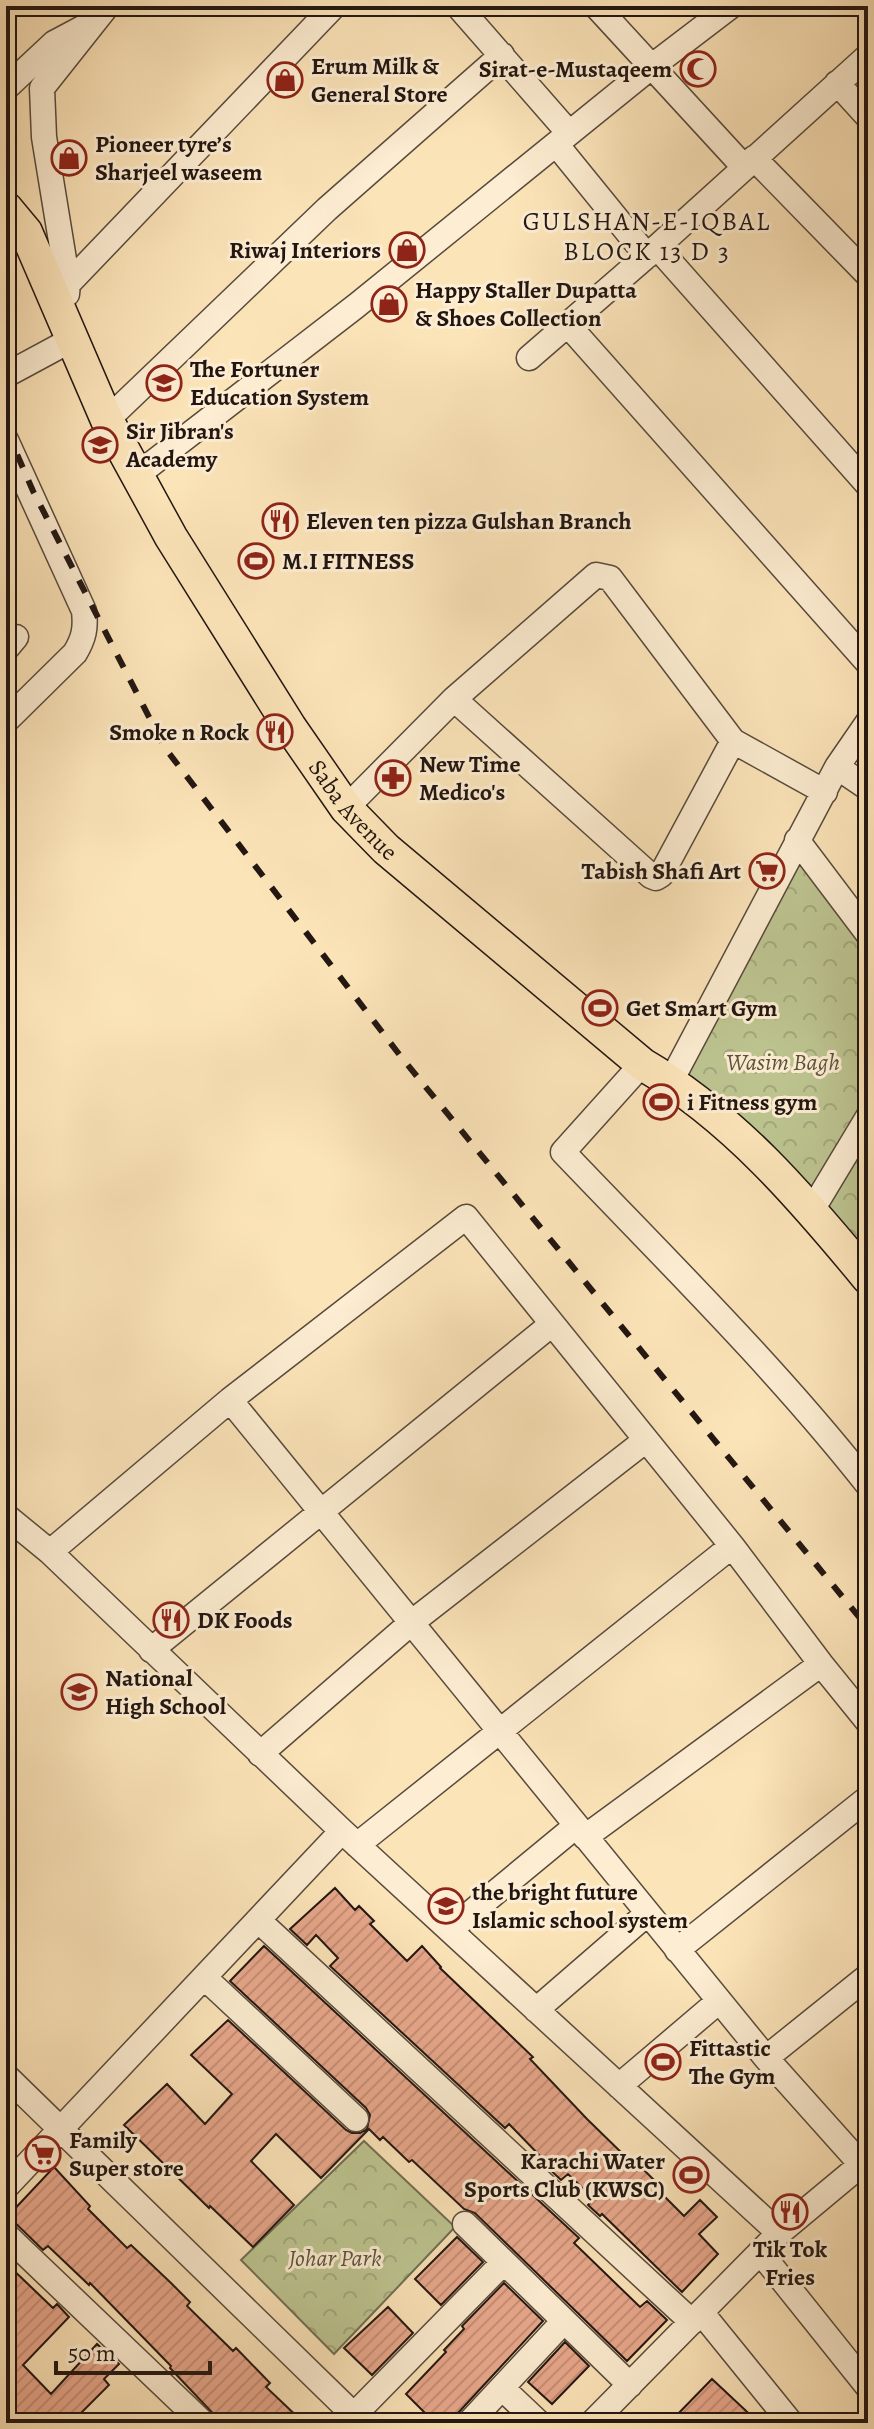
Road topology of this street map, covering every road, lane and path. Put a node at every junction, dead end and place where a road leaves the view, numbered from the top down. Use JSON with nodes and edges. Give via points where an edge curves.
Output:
{"nodes":[{"id":1,"x":334,"y":6,"type":"edge"},
{"id":2,"x":458,"y":6,"type":"edge"},
{"id":3,"x":731,"y":6,"type":"edge"},
{"id":4,"x":604,"y":9,"type":"edge"},
{"id":5,"x":101,"y":14,"type":"edge"},
{"id":6,"x":502,"y":55,"type":"junction"},
{"id":7,"x":868,"y":56,"type":"edge"},
{"id":8,"x":651,"y":67,"type":"junction"},
{"id":9,"x":837,"y":83,"type":"junction"},
{"id":10,"x":6,"y":88,"type":"edge"},
{"id":11,"x":868,"y":117,"type":"edge"},
{"id":12,"x":563,"y":139,"type":"junction"},
{"id":13,"x":749,"y":163,"type":"junction"},
{"id":14,"x":6,"y":208,"type":"edge"},
{"id":15,"x":652,"y":252,"type":"junction"},
{"id":16,"x":868,"y":275,"type":"edge"},
{"id":17,"x":68,"y":284,"type":"junction"},
{"id":18,"x":568,"y":325,"type":"junction"},
{"id":19,"x":67,"y":330,"type":"junction"},
{"id":20,"x":529,"y":358,"type":"dead end"},
{"id":21,"x":6,"y":375,"type":"edge"},
{"id":22,"x":107,"y":420,"type":"junction"},
{"id":23,"x":6,"y":440,"type":"edge"},
{"id":24,"x":137,"y":475,"type":"junction"},
{"id":25,"x":866,"y":479,"type":"edge"},
{"id":26,"x":868,"y":663,"type":"edge"},
{"id":27,"x":454,"y":699,"type":"junction"},
{"id":28,"x":6,"y":721,"type":"edge"},
{"id":29,"x":868,"y":722,"type":"edge"},
{"id":30,"x":733,"y":741,"type":"junction"},
{"id":31,"x":837,"y":767,"type":"junction"},
{"id":32,"x":868,"y":788,"type":"edge"},
{"id":33,"x":825,"y":792,"type":"junction"},
{"id":34,"x":346,"y":808,"type":"junction"},
{"id":35,"x":797,"y":840,"type":"junction"},
{"id":36,"x":868,"y":934,"type":"edge"},
{"id":37,"x":642,"y":1064,"type":"junction"},
{"id":38,"x":671,"y":1081,"type":"junction"},
{"id":39,"x":868,"y":1117,"type":"edge"},
{"id":40,"x":812,"y":1210,"type":"junction"},
{"id":41,"x":868,"y":1278,"type":"edge"},
{"id":42,"x":552,"y":1324,"type":"junction"},
{"id":43,"x":230,"y":1400,"type":"junction"},
{"id":44,"x":646,"y":1440,"type":"junction"},
{"id":45,"x":868,"y":1485,"type":"edge"},
{"id":46,"x":321,"y":1511,"type":"junction"},
{"id":47,"x":6,"y":1516,"type":"edge"},
{"id":48,"x":732,"y":1546,"type":"junction"},
{"id":49,"x":50,"y":1552,"type":"junction"},
{"id":50,"x":411,"y":1623,"type":"junction"},
{"id":51,"x":151,"y":1650,"type":"junction"},
{"id":52,"x":821,"y":1664,"type":"junction"},
{"id":53,"x":868,"y":1722,"type":"edge"},
{"id":54,"x":499,"y":1731,"type":"junction"},
{"id":55,"x":260,"y":1754,"type":"junction"},
{"id":56,"x":868,"y":1798,"type":"edge"},
{"id":57,"x":580,"y":1832,"type":"junction"},
{"id":58,"x":349,"y":1838,"type":"junction"},
{"id":59,"x":648,"y":1913,"type":"junction"},
{"id":60,"x":258,"y":1920,"type":"junction"},
{"id":61,"x":450,"y":1930,"type":"junction"},
{"id":62,"x":677,"y":1950,"type":"junction"},
{"id":63,"x":868,"y":1976,"type":"edge"},
{"id":64,"x":205,"y":1978,"type":"junction"},
{"id":65,"x":719,"y":2001,"type":"junction"},
{"id":66,"x":536,"y":2010,"type":"junction"},
{"id":67,"x":766,"y":2058,"type":"junction"},
{"id":68,"x":6,"y":2076,"type":"edge"},
{"id":69,"x":619,"y":2086,"type":"junction"},
{"id":70,"x":356,"y":2119,"type":"dead end"},
{"id":71,"x":61,"y":2130,"type":"junction"},
{"id":72,"x":866,"y":2165,"type":"edge"},
{"id":73,"x":6,"y":2187,"type":"edge"},
{"id":74,"x":465,"y":2224,"type":"dead end"},
{"id":75,"x":779,"y":2233,"type":"junction"},
{"id":76,"x":6,"y":2235,"type":"edge"},
{"id":77,"x":760,"y":2252,"type":"junction"},
{"id":78,"x":504,"y":2262,"type":"junction"},
{"id":79,"x":697,"y":2317,"type":"junction"},
{"id":80,"x":564,"y":2321,"type":"junction"},
{"id":81,"x":630,"y":2385,"type":"junction"},
{"id":82,"x":868,"y":2387,"type":"edge"},
{"id":83,"x":502,"y":2388,"type":"junction"},
{"id":84,"x":358,"y":2419,"type":"edge"},
{"id":85,"x":203,"y":2423,"type":"edge"},
{"id":86,"x":469,"y":2423,"type":"edge"},
{"id":87,"x":539,"y":2423,"type":"edge"},
{"id":88,"x":592,"y":2423,"type":"edge"},
{"id":89,"x":791,"y":2423,"type":"edge"}],
"edges":[{"from":1,"to":17,"type":"street"},
{"from":2,"to":6,"type":"street"},
{"from":3,"to":8,"type":"street"},
{"from":4,"to":8,"type":"street"},
{"from":5,"to":10,"type":"street","via":[[54,43]]},
{"from":5,"to":17,"type":"street","via":[[42,88],[44,137]]},
{"from":6,"to":12,"type":"street"},
{"from":6,"to":22,"type":"street","via":[[327,209]]},
{"from":7,"to":9,"type":"street"},
{"from":8,"to":12,"type":"street"},
{"from":8,"to":13,"type":"street"},
{"from":9,"to":11,"type":"street"},
{"from":9,"to":13,"type":"street"},
{"from":12,"to":15,"type":"street"},
{"from":12,"to":24,"type":"street"},
{"from":13,"to":15,"type":"street"},
{"from":13,"to":16,"type":"street"},
{"from":14,"to":19,"type":"main road","name":"Saba Avenue","via":[[26,232]]},
{"from":15,"to":18,"type":"street"},
{"from":15,"to":25,"type":"street"},
{"from":17,"to":19,"type":"street"},
{"from":18,"to":20,"type":"street"},
{"from":18,"to":26,"type":"street"},
{"from":19,"to":21,"type":"street"},
{"from":19,"to":22,"type":"main road","name":"Saba Avenue"},
{"from":22,"to":24,"type":"main road","name":"Saba Avenue"},
{"from":23,"to":28,"type":"street","via":[[84,611],[86,627],[75,653]]},
{"from":24,"to":34,"type":"main road","name":"Saba Avenue","via":[[231,634]]},
{"from":27,"to":30,"type":"street","via":[[596,575],[603,575]]},
{"from":27,"to":30,"type":"street","via":[[656,878]]},
{"from":27,"to":34,"type":"street"},
{"from":29,"to":31,"type":"street"},
{"from":30,"to":33,"type":"street"},
{"from":31,"to":32,"type":"street"},
{"from":31,"to":33,"type":"street"},
{"from":33,"to":35,"type":"street"},
{"from":34,"to":37,"type":"main road","name":"Saba Avenue","via":[[386,849]]},
{"from":35,"to":36,"type":"street"},
{"from":35,"to":38,"type":"street"},
{"from":37,"to":38,"type":"main road","name":"Saba Avenue"},
{"from":37,"to":45,"type":"street","via":[[563,1152],[748,1347]]},
{"from":38,"to":40,"type":"main road","name":"Saba Avenue","via":[[744,1140]]},
{"from":39,"to":40,"type":"street"},
{"from":40,"to":41,"type":"main road","name":"Saba Avenue"},
{"from":42,"to":43,"type":"street","via":[[466,1217]]},
{"from":42,"to":44,"type":"street"},
{"from":42,"to":46,"type":"street"},
{"from":43,"to":46,"type":"street"},
{"from":43,"to":49,"type":"street"},
{"from":44,"to":48,"type":"street"},
{"from":44,"to":50,"type":"street"},
{"from":46,"to":50,"type":"street"},
{"from":46,"to":51,"type":"street"},
{"from":47,"to":49,"type":"street"},
{"from":48,"to":52,"type":"street"},
{"from":48,"to":54,"type":"street"},
{"from":49,"to":51,"type":"street"},
{"from":50,"to":54,"type":"street"},
{"from":50,"to":55,"type":"street"},
{"from":51,"to":55,"type":"street"},
{"from":52,"to":53,"type":"street"},
{"from":52,"to":57,"type":"street"},
{"from":54,"to":57,"type":"street"},
{"from":54,"to":58,"type":"street"},
{"from":55,"to":58,"type":"street"},
{"from":56,"to":62,"type":"street"},
{"from":57,"to":59,"type":"street"},
{"from":57,"to":61,"type":"street"},
{"from":58,"to":60,"type":"street"},
{"from":58,"to":61,"type":"street"},
{"from":59,"to":62,"type":"street"},
{"from":59,"to":66,"type":"street"},
{"from":60,"to":64,"type":"street"},
{"from":60,"to":79,"type":"street"},
{"from":61,"to":66,"type":"street"},
{"from":62,"to":65,"type":"street"},
{"from":63,"to":67,"type":"street"},
{"from":64,"to":70,"type":"street"},
{"from":64,"to":71,"type":"street"},
{"from":65,"to":67,"type":"street"},
{"from":65,"to":69,"type":"street"},
{"from":66,"to":69,"type":"street"},
{"from":67,"to":72,"type":"street"},
{"from":68,"to":71,"type":"street"},
{"from":69,"to":75,"type":"street"},
{"from":71,"to":73,"type":"street"},
{"from":71,"to":84,"type":"street"},
{"from":72,"to":75,"type":"street"},
{"from":74,"to":78,"type":"street"},
{"from":75,"to":77,"type":"street"},
{"from":76,"to":85,"type":"street"},
{"from":77,"to":79,"type":"street"},
{"from":77,"to":82,"type":"street"},
{"from":78,"to":80,"type":"street"},
{"from":78,"to":84,"type":"street"},
{"from":79,"to":81,"type":"street"},
{"from":79,"to":89,"type":"street"},
{"from":80,"to":81,"type":"street"},
{"from":80,"to":83,"type":"street"},
{"from":81,"to":88,"type":"street"},
{"from":83,"to":86,"type":"street"},
{"from":83,"to":87,"type":"street"}]}
